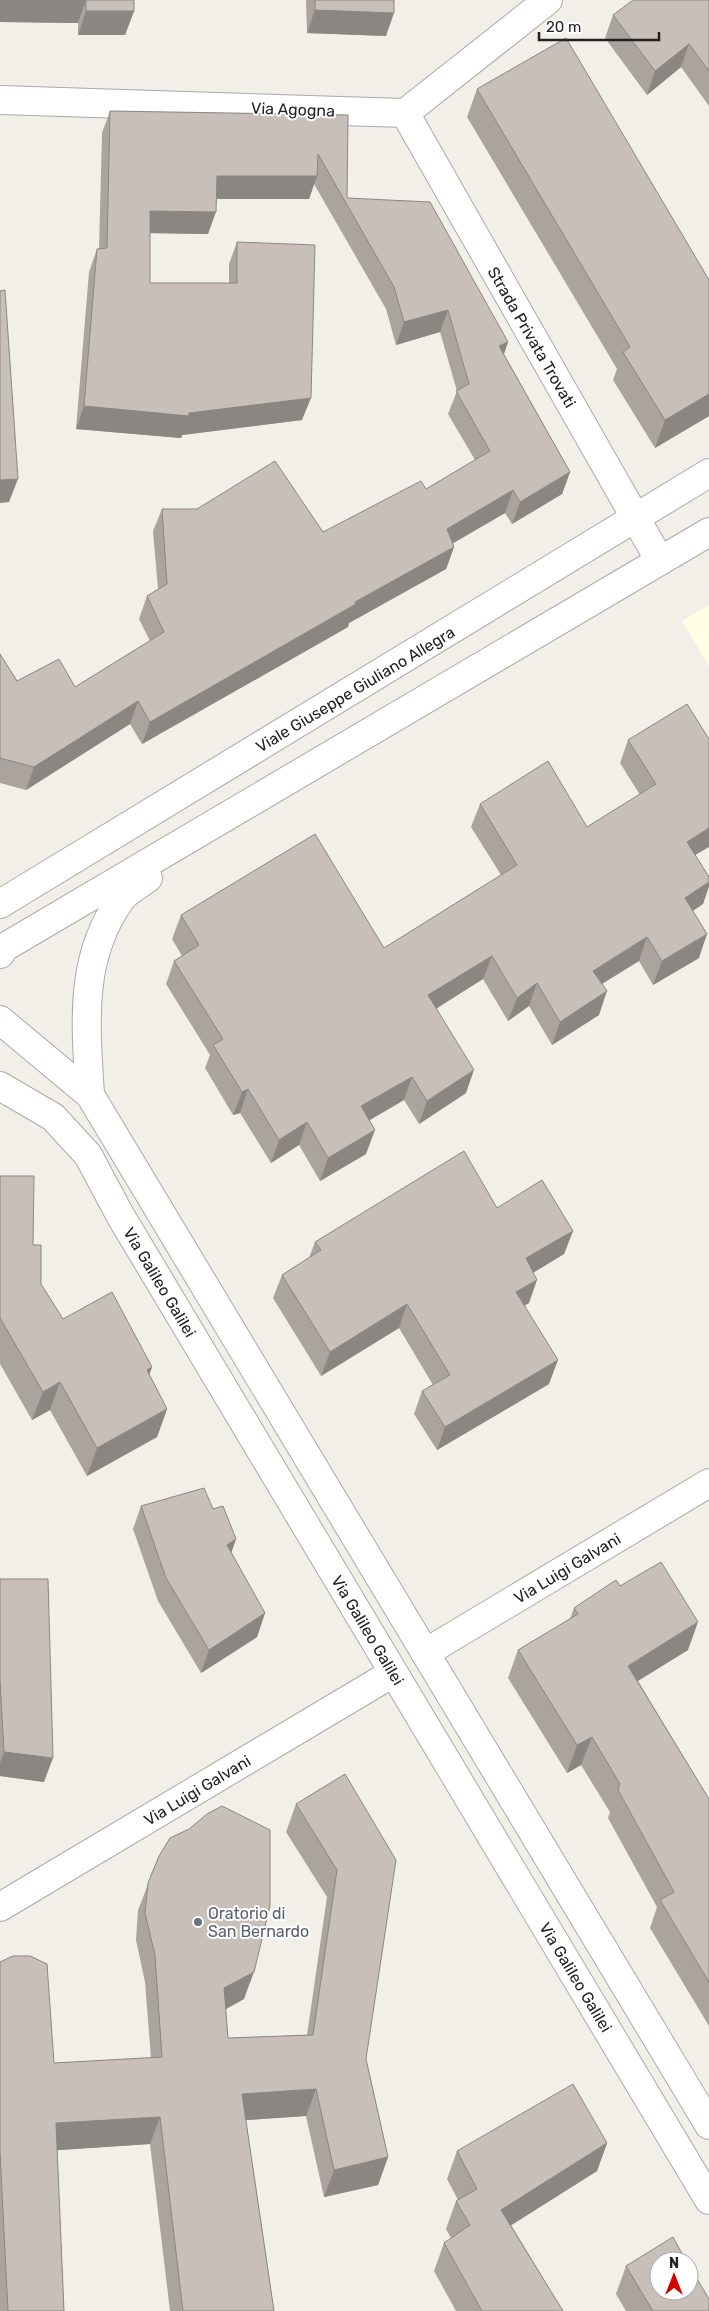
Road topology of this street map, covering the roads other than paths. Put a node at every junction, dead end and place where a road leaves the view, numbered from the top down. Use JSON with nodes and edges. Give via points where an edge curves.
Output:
{"nodes":[{"id":1,"x":548,"y":0,"type":"edge"},
{"id":2,"x":0,"y":100,"type":"edge"},
{"id":3,"x":404,"y":113,"type":"junction"},
{"id":4,"x":709,"y":473,"type":"edge"},
{"id":5,"x":635,"y":517,"type":"junction"},
{"id":6,"x":709,"y":532,"type":"edge"},
{"id":7,"x":660,"y":561,"type":"junction"},
{"id":8,"x":185,"y":841,"type":"junction"},
{"id":9,"x":0,"y":904,"type":"edge"},
{"id":10,"x":0,"y":954,"type":"edge"},
{"id":11,"x":0,"y":1020,"type":"edge"},
{"id":12,"x":0,"y":1086,"type":"edge"},
{"id":13,"x":90,"y":1095,"type":"junction"},
{"id":14,"x":709,"y":1483,"type":"edge"},
{"id":15,"x":425,"y":1653,"type":"junction"},
{"id":16,"x":393,"y":1672,"type":"junction"},
{"id":17,"x":0,"y":1907,"type":"edge"},
{"id":18,"x":709,"y":2125,"type":"edge"},
{"id":19,"x":709,"y":2200,"type":"edge"}],
"edges":[{"from":1,"to":3,"type":"street"},
{"from":2,"to":3,"type":"street","name":"Via Agogna"},
{"from":3,"to":5,"type":"street","name":"Strada Privata Trovati"},
{"from":4,"to":5,"type":"street","name":"Viale Giuseppe Giuliano Allegra"},
{"from":5,"to":7,"type":"street","name":"Strada Privata Trovati"},
{"from":5,"to":9,"type":"street","name":"Viale Giuseppe Giuliano Allegra"},
{"from":6,"to":7,"type":"street"},
{"from":7,"to":8,"type":"street"},
{"from":8,"to":10,"type":"street","via":[[5,947]]},
{"from":8,"to":13,"type":"street","via":[[166,864],[122,898],[95,949],[88,981],[86,1021]]},
{"from":11,"to":13,"type":"street"},
{"from":12,"to":16,"type":"street","name":"Via Galileo Galilei","via":[[53,1117],[88,1155],[125,1224]]},
{"from":13,"to":15,"type":"street"},
{"from":14,"to":15,"type":"street","name":"Via Luigi Galvani"},
{"from":15,"to":18,"type":"street"},
{"from":16,"to":17,"type":"street","name":"Via Luigi Galvani"},
{"from":16,"to":19,"type":"street","name":"Via Galileo Galilei"}]}
